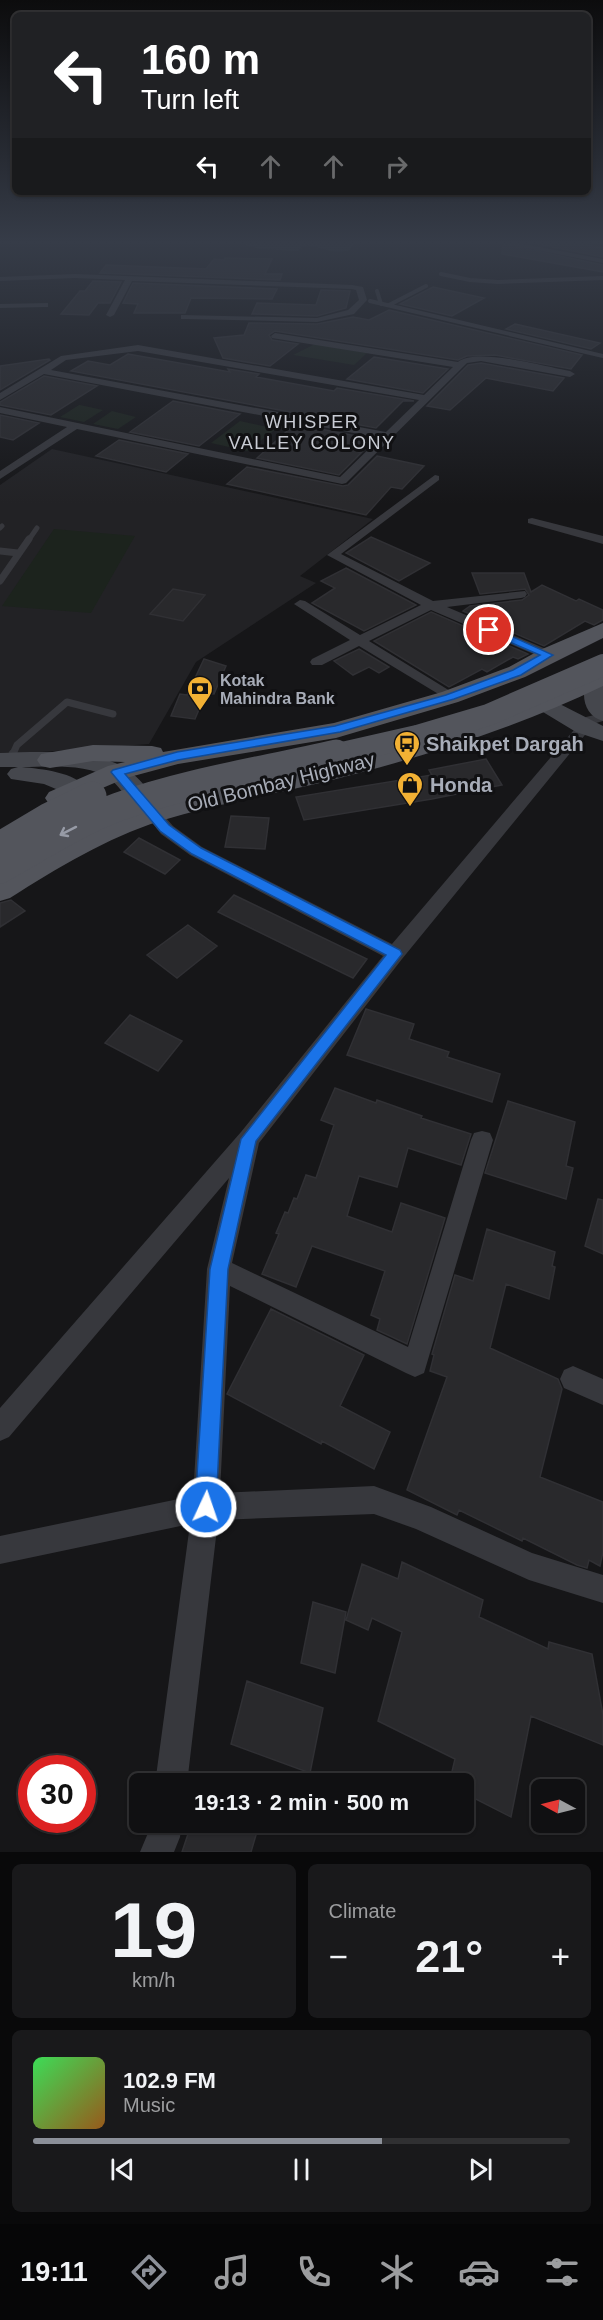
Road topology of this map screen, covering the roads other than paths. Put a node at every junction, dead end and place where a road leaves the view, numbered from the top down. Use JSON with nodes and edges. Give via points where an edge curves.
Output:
{"nodes":[{"id":1,"x":496,"y":330,"type":"edge"},
{"id":2,"x":275,"y":336,"type":"dead end"},
{"id":3,"x":603,"y":356,"type":"edge"},
{"id":4,"x":460,"y":365,"type":"junction"},
{"id":5,"x":43,"y":371,"type":"junction"},
{"id":6,"x":570,"y":374,"type":"dead end"},
{"id":7,"x":0,"y":397,"type":"edge"},
{"id":8,"x":426,"y":398,"type":"junction"},
{"id":9,"x":0,"y":410,"type":"edge"},
{"id":10,"x":76,"y":425,"type":"junction"},
{"id":11,"x":388,"y":436,"type":"junction"},
{"id":12,"x":0,"y":476,"type":"edge"},
{"id":13,"x":435,"y":478,"type":"dead end"},
{"id":14,"x":532,"y":521,"type":"dead end"},
{"id":15,"x":37,"y":528,"type":"dead end"},
{"id":16,"x":603,"y":540,"type":"edge"},
{"id":17,"x":0,"y":551,"type":"edge"},
{"id":18,"x":18,"y":553,"type":"junction"},
{"id":19,"x":0,"y":581,"type":"edge"},
{"id":20,"x":522,"y":594,"type":"dead end"},
{"id":21,"x":300,"y":604,"type":"dead end"},
{"id":22,"x":431,"y":604,"type":"junction"},
{"id":23,"x":603,"y":630,"type":"edge"},
{"id":24,"x":360,"y":641,"type":"junction"},
{"id":25,"x":603,"y":646,"type":"edge"},
{"id":26,"x":548,"y":655,"type":"junction"},
{"id":27,"x":317,"y":662,"type":"dead end"},
{"id":28,"x":601,"y":674,"type":"edge"},
{"id":29,"x":450,"y":697,"type":"junction"},
{"id":30,"x":546,"y":704,"type":"junction"},
{"id":31,"x":113,"y":714,"type":"dead end"},
{"id":32,"x":598,"y":723,"type":"edge"},
{"id":33,"x":177,"y":756,"type":"junction"},
{"id":34,"x":50,"y":760,"type":"junction"},
{"id":35,"x":3,"y":764,"type":"edge"},
{"id":36,"x":117,"y":772,"type":"junction"},
{"id":37,"x":75,"y":789,"type":"junction"},
{"id":38,"x":153,"y":814,"type":"junction"},
{"id":39,"x":0,"y":830,"type":"edge"},
{"id":40,"x":0,"y":846,"type":"edge"},
{"id":41,"x":0,"y":869,"type":"edge"},
{"id":42,"x":0,"y":891,"type":"edge"},
{"id":43,"x":395,"y":954,"type":"junction"},
{"id":44,"x":249,"y":1139,"type":"junction"},
{"id":45,"x":482,"y":1140,"type":"dead end"},
{"id":46,"x":219,"y":1269,"type":"junction"},
{"id":47,"x":573,"y":1379,"type":"dead end"},
{"id":48,"x":603,"y":1392,"type":"edge"},
{"id":49,"x":0,"y":1428,"type":"edge"},
{"id":50,"x":206,"y":1507,"type":"junction"},
{"id":51,"x":0,"y":1550,"type":"edge"},
{"id":52,"x":603,"y":1589,"type":"edge"},
{"id":53,"x":172,"y":1773,"type":"edge"},
{"id":54,"x":165,"y":1833,"type":"edge"},
{"id":55,"x":156,"y":1852,"type":"edge"}],
"edges":[{"from":1,"to":3,"type":"lane"},
{"from":2,"to":4,"type":"street"},
{"from":4,"to":6,"type":"street","via":[[481,358]]},
{"from":4,"to":8,"type":"street"},
{"from":5,"to":7,"type":"street"},
{"from":5,"to":8,"type":"street","via":[[64,358],[138,348]]},
{"from":5,"to":11,"type":"street"},
{"from":8,"to":11,"type":"street"},
{"from":9,"to":10,"type":"street"},
{"from":10,"to":11,"type":"street","via":[[342,481]]},
{"from":10,"to":12,"type":"street"},
{"from":13,"to":22,"type":"street","via":[[333,555]]},
{"from":14,"to":16,"type":"street"},
{"from":15,"to":18,"type":"lane"},
{"from":17,"to":18,"type":"lane"},
{"from":18,"to":19,"type":"lane"},
{"from":20,"to":22,"type":"street"},
{"from":21,"to":24,"type":"street"},
{"from":22,"to":24,"type":"street"},
{"from":22,"to":26,"type":"street"},
{"from":23,"to":26,"type":"main road"},
{"from":24,"to":27,"type":"street"},
{"from":24,"to":29,"type":"street"},
{"from":25,"to":40,"type":"main road","bridge":true,"via":[[482,698],[408,723],[101,792]]},
{"from":26,"to":29,"type":"main road","via":[[517,672]]},
{"from":28,"to":30,"type":"main road","name":"Old Bombay Highway"},
{"from":28,"to":32,"type":"main road","via":[[593,691]]},
{"from":28,"to":41,"type":"main road","one_way":true,"bridge":true,"via":[[417,736],[168,792],[116,808]]},
{"from":29,"to":33,"type":"main road","via":[[336,730]]},
{"from":30,"to":32,"type":"main road"},
{"from":30,"to":38,"type":"main road","name":"Old Bombay Highway","via":[[442,742]]},
{"from":31,"to":35,"type":"lane","via":[[67,702],[17,745]]},
{"from":32,"to":43,"type":"street"},
{"from":33,"to":34,"type":"main road","via":[[93,753]]},
{"from":33,"to":36,"type":"main road"},
{"from":34,"to":35,"type":"main road"},
{"from":34,"to":36,"type":"main road","via":[[96,765]]},
{"from":35,"to":37,"type":"main road"},
{"from":36,"to":37,"type":"main road"},
{"from":36,"to":38,"type":"main road"},
{"from":37,"to":39,"type":"main road"},
{"from":38,"to":42,"type":"main road","name":"Old Bombay Highway","via":[[113,828]]},
{"from":38,"to":43,"type":"street","via":[[196,851]]},
{"from":43,"to":44,"type":"street"},
{"from":44,"to":46,"type":"street"},
{"from":44,"to":49,"type":"street"},
{"from":45,"to":46,"type":"street","via":[[415,1364]]},
{"from":46,"to":50,"type":"street"},
{"from":47,"to":48,"type":"street"},
{"from":50,"to":51,"type":"street"},
{"from":50,"to":52,"type":"street","via":[[374,1500],[529,1566]]},
{"from":50,"to":53,"type":"street"},
{"from":54,"to":55,"type":"street"}]}
